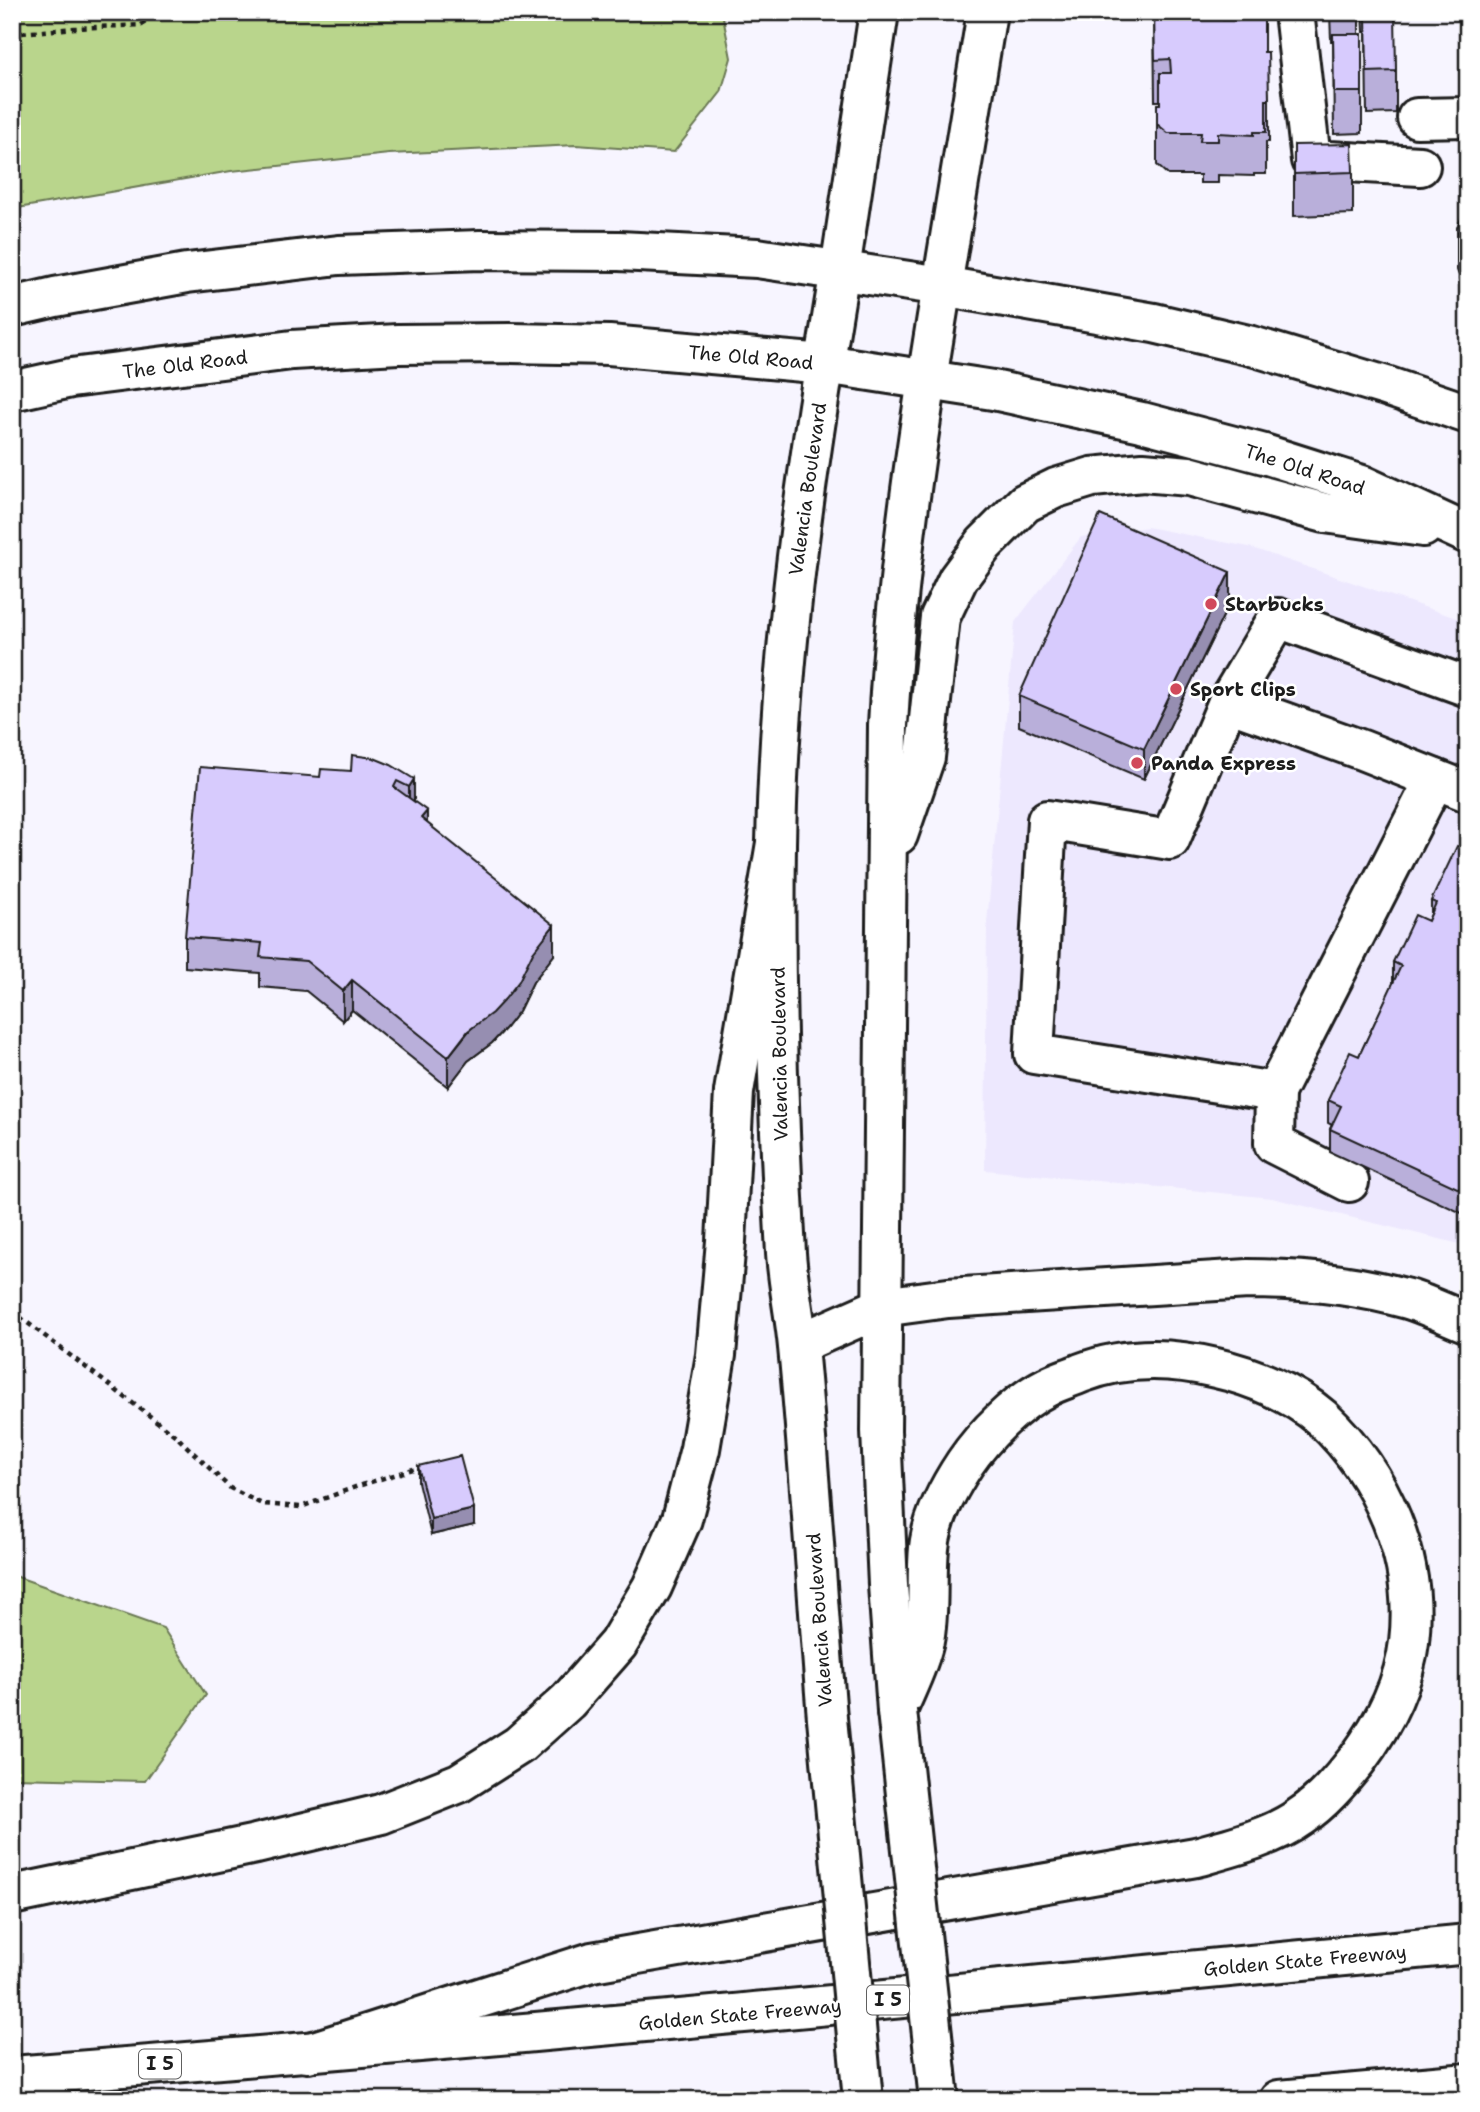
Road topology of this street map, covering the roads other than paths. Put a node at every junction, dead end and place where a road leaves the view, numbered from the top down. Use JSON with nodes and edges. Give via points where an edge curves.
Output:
{"nodes":[{"id":1,"x":879,"y":12,"type":"edge"},
{"id":2,"x":987,"y":12,"type":"edge"},
{"id":3,"x":1294,"y":12,"type":"edge"},
{"id":4,"x":1468,"y":117,"type":"edge"},
{"id":5,"x":1417,"y":118,"type":"dead end"},
{"id":6,"x":1419,"y":166,"type":"dead end"},
{"id":7,"x":840,"y":271,"type":"junction"},
{"id":8,"x":942,"y":286,"type":"junction"},
{"id":9,"x":12,"y":307,"type":"edge"},
{"id":10,"x":825,"y":364,"type":"junction"},
{"id":11,"x":927,"y":379,"type":"junction"},
{"id":12,"x":12,"y":391,"type":"edge"},
{"id":13,"x":1468,"y":414,"type":"edge"},
{"id":14,"x":1465,"y":533,"type":"edge"},
{"id":15,"x":1468,"y":687,"type":"edge"},
{"id":16,"x":1228,"y":702,"type":"junction"},
{"id":17,"x":1451,"y":786,"type":"edge"},
{"id":18,"x":776,"y":843,"type":"junction"},
{"id":19,"x":887,"y":867,"type":"junction"},
{"id":20,"x":1275,"y":1092,"type":"junction"},
{"id":21,"x":1349,"y":1181,"type":"dead end"},
{"id":22,"x":883,"y":1307,"type":"junction"},
{"id":23,"x":1468,"y":1323,"type":"edge"},
{"id":24,"x":798,"y":1344,"type":"junction"},
{"id":25,"x":897,"y":1711,"type":"junction"},
{"id":26,"x":12,"y":1895,"type":"edge"},
{"id":27,"x":1468,"y":1944,"type":"edge"},
{"id":28,"x":308,"y":2053,"type":"junction"},
{"id":29,"x":12,"y":2076,"type":"edge"},
{"id":30,"x":1468,"y":2083,"type":"edge"},
{"id":31,"x":863,"y":2100,"type":"edge"},
{"id":32,"x":939,"y":2100,"type":"edge"},
{"id":33,"x":1279,"y":2100,"type":"edge"}],
"edges":[{"from":1,"to":7,"type":"main road","name":"Valencia Boulevard"},
{"from":2,"to":8,"type":"main road"},
{"from":3,"to":6,"type":"main road","via":[[1311,160]]},
{"from":4,"to":5,"type":"main road"},
{"from":7,"to":8,"type":"main road"},
{"from":7,"to":9,"type":"main road","via":[[757,258],[619,251],[339,255],[187,273]]},
{"from":7,"to":10,"type":"main road","name":"Valencia Boulevard"},
{"from":8,"to":11,"type":"main road"},
{"from":8,"to":13,"type":"main road","via":[[1154,323],[1239,343]]},
{"from":10,"to":11,"type":"main road","name":"The Old Road"},
{"from":10,"to":12,"type":"main road","name":"The Old Road","via":[[610,345],[398,344],[292,350],[71,378]]},
{"from":10,"to":18,"type":"main road","name":"Valencia Boulevard","via":[[793,583]]},
{"from":11,"to":14,"type":"main road","name":"The Old Road","via":[[1142,422],[1264,454],[1362,485]]},
{"from":11,"to":19,"type":"main road","via":[[893,637]]},
{"from":14,"to":19,"type":"main road","via":[[1325,513],[1189,476],[1143,472],[1092,477],[1025,503],[984,544],[958,579],[940,617],[925,757]]},
{"from":15,"to":16,"type":"main road","via":[[1278,618]]},
{"from":16,"to":17,"type":"main road"},
{"from":16,"to":20,"type":"main road","via":[[1170,840],[1047,820],[1034,1054]]},
{"from":17,"to":20,"type":"main road"},
{"from":18,"to":24,"type":"main road","name":"Valencia Boulevard","via":[[780,1134],[787,1258]]},
{"from":18,"to":26,"type":"main road","via":[[734,1093],[716,1355],[700,1449],[682,1519],[652,1587],[618,1644],[568,1701],[519,1745],[459,1783],[382,1814]]},
{"from":19,"to":22,"type":"main road"},
{"from":20,"to":21,"type":"main road","via":[[1274,1144]]},
{"from":22,"to":23,"type":"main road","via":[[948,1298],[1294,1279],[1410,1300]]},
{"from":22,"to":24,"type":"main road"},
{"from":22,"to":25,"type":"main road","via":[[880,1432]]},
{"from":24,"to":31,"type":"main road","name":"Valencia Boulevard","bridge":true},
{"from":25,"to":28,"type":"main road","via":[[923,1642],[929,1544],[944,1497],[1001,1420],[1045,1388],[1103,1365],[1146,1359],[1190,1362],[1238,1373],[1277,1389],[1319,1416],[1351,1448],[1382,1495],[1403,1550],[1410,1594],[1409,1643],[1397,1690],[1375,1735],[1337,1785],[1299,1818],[1247,1842],[1196,1857],[592,1962]]},
{"from":25,"to":32,"type":"main road","bridge":true},
{"from":27,"to":28,"type":"main road","name":"Golden State Freeway","number":"I 5"},
{"from":28,"to":29,"type":"main road","name":"Golden State Freeway","number":"I 5"},
{"from":30,"to":33,"type":"main road"}]}
